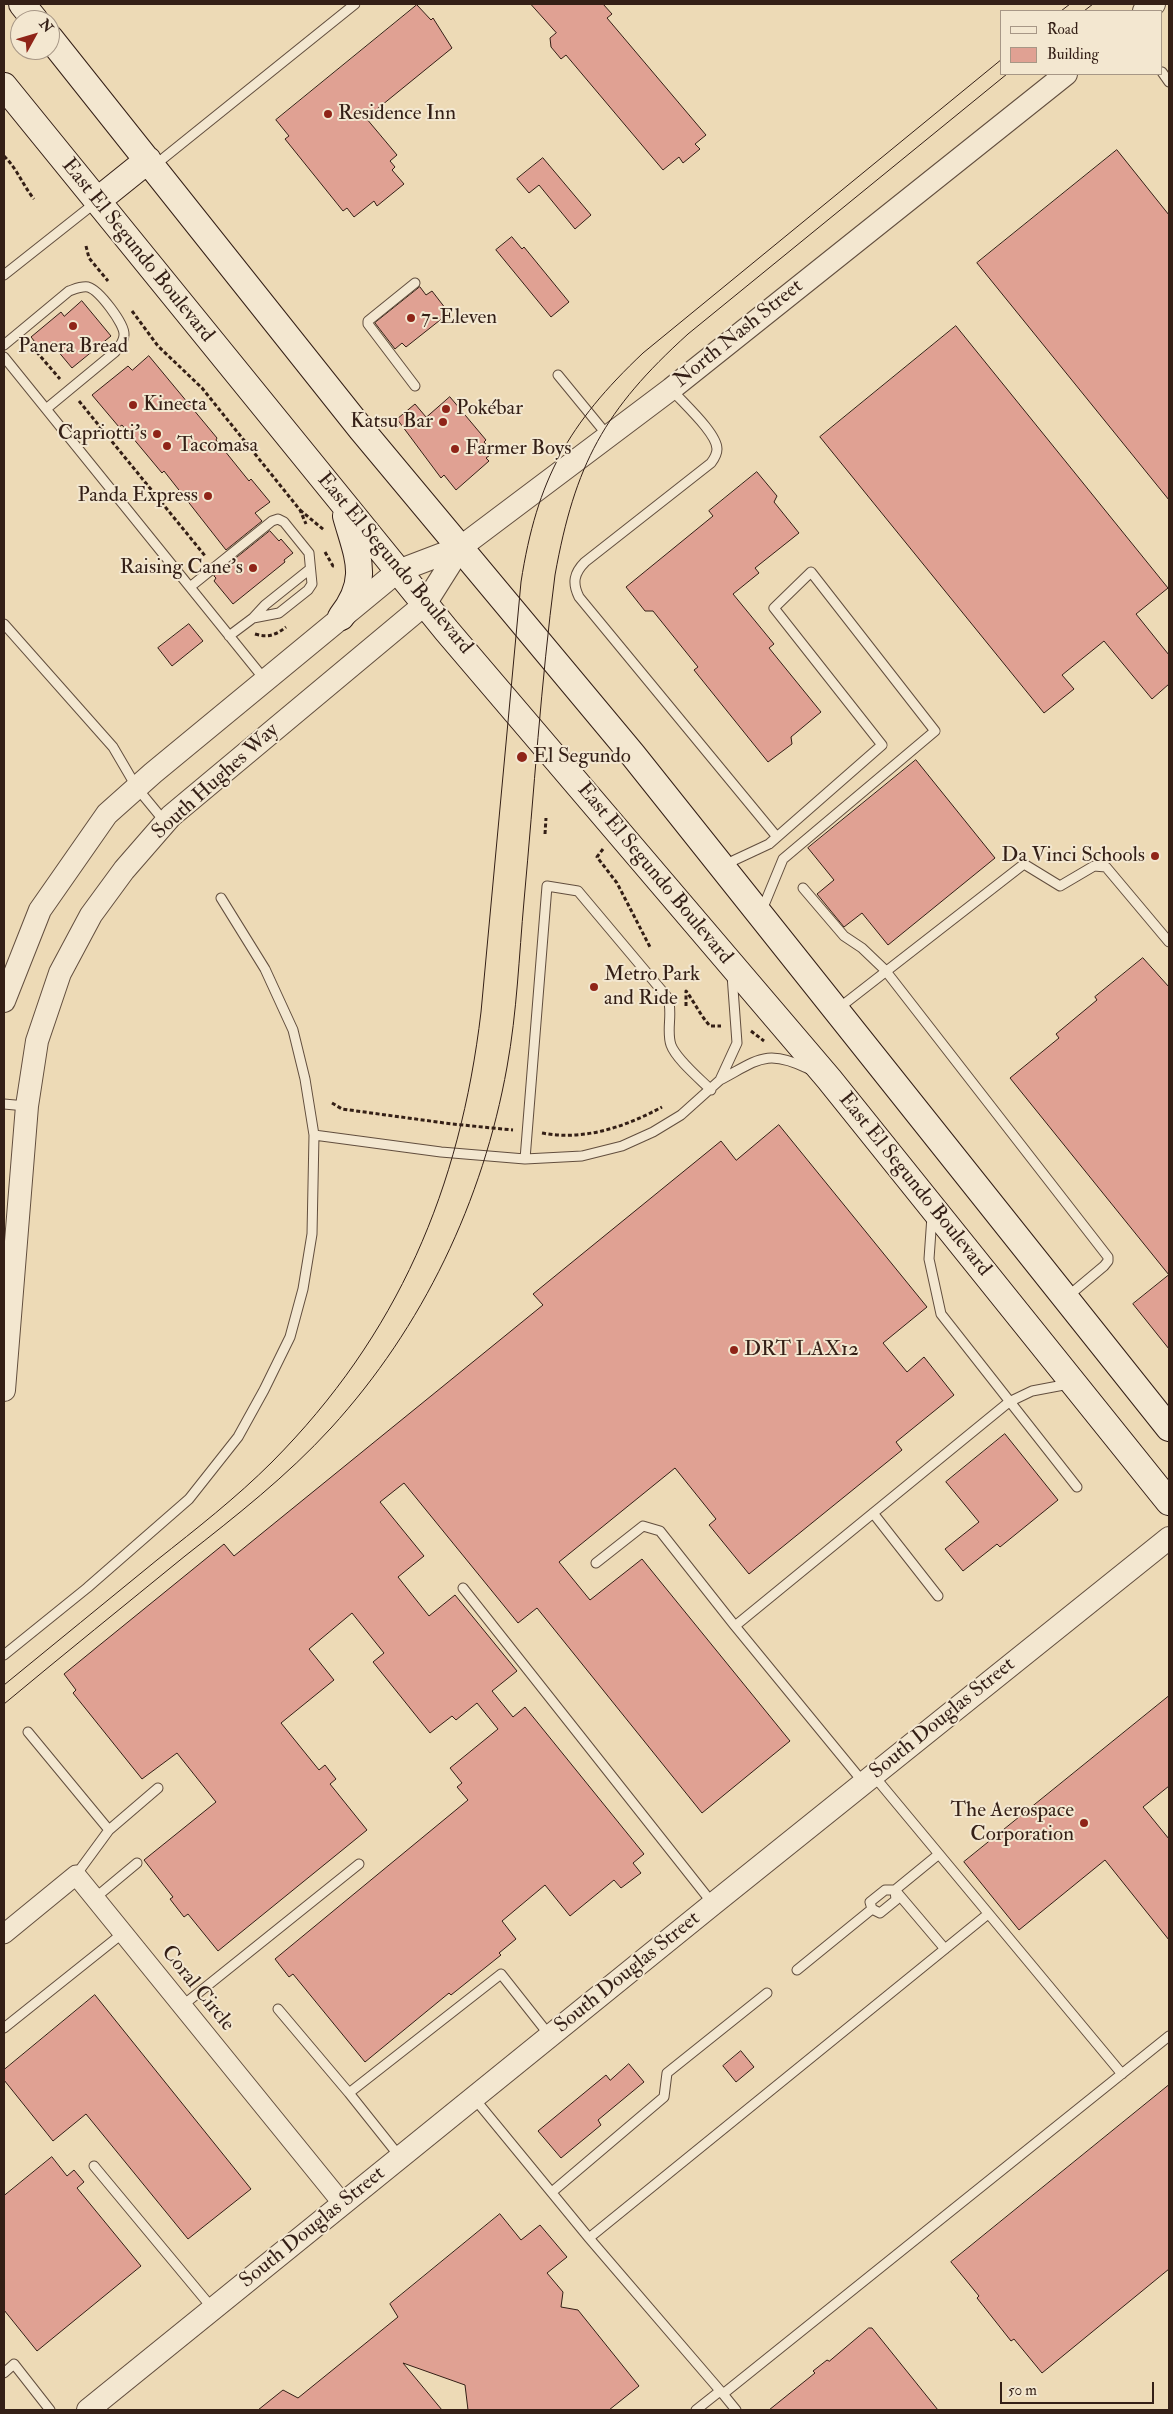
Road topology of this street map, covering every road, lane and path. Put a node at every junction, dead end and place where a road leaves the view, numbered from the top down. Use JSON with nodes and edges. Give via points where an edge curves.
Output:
{"nodes":[{"id":1,"x":355,"y":4,"type":"edge"},
{"id":2,"x":60,"y":50,"type":"edge"},
{"id":3,"x":1065,"y":75,"type":"edge"},
{"id":4,"x":4,"y":86,"type":"edge"},
{"id":5,"x":4,"y":156,"type":"edge"},
{"id":6,"x":151,"y":163,"type":"junction"},
{"id":7,"x":34,"y":199,"type":"dead end"},
{"id":8,"x":97,"y":201,"type":"junction"},
{"id":9,"x":86,"y":246,"type":"dead end"},
{"id":10,"x":4,"y":275,"type":"edge"},
{"id":11,"x":415,"y":283,"type":"dead end"},
{"id":12,"x":112,"y":286,"type":"dead end"},
{"id":13,"x":128,"y":307,"type":"dead end"},
{"id":14,"x":19,"y":332,"type":"junction"},
{"id":15,"x":4,"y":345,"type":"edge"},
{"id":16,"x":4,"y":357,"type":"edge"},
{"id":17,"x":558,"y":375,"type":"dead end"},
{"id":18,"x":414,"y":386,"type":"dead end"},
{"id":19,"x":671,"y":389,"type":"junction"},
{"id":20,"x":69,"y":390,"type":"junction"},
{"id":21,"x":46,"y":409,"type":"junction"},
{"id":22,"x":608,"y":436,"type":"junction"},
{"id":23,"x":341,"y":501,"type":"junction"},
{"id":24,"x":300,"y":510,"type":"junction"},
{"id":25,"x":309,"y":532,"type":"dead end"},
{"id":26,"x":329,"y":534,"type":"dead end"},
{"id":27,"x":460,"y":548,"type":"junction"},
{"id":28,"x":323,"y":549,"type":"dead end"},
{"id":29,"x":333,"y":558,"type":"dead end"},
{"id":30,"x":200,"y":562,"type":"dead end"},
{"id":31,"x":333,"y":566,"type":"junction"},
{"id":32,"x":341,"y":566,"type":"dead end"},
{"id":33,"x":310,"y":569,"type":"junction"},
{"id":34,"x":398,"y":571,"type":"junction"},
{"id":35,"x":190,"y":587,"type":"junction"},
{"id":36,"x":425,"y":604,"type":"junction"},
{"id":37,"x":341,"y":617,"type":"junction"},
{"id":38,"x":253,"y":618,"type":"junction"},
{"id":39,"x":4,"y":624,"type":"edge"},
{"id":40,"x":229,"y":636,"type":"junction"},
{"id":41,"x":265,"y":680,"type":"junction"},
{"id":42,"x":137,"y":788,"type":"junction"},
{"id":43,"x":546,"y":818,"type":"dead end"},
{"id":44,"x":165,"y":822,"type":"junction"},
{"id":45,"x":545,"y":834,"type":"dead end"},
{"id":46,"x":777,"y":837,"type":"junction"},
{"id":47,"x":604,"y":848,"type":"dead end"},
{"id":48,"x":722,"y":866,"type":"junction"},
{"id":49,"x":803,"y":888,"type":"dead end"},
{"id":50,"x":221,"y":898,"type":"dead end"},
{"id":51,"x":761,"y":914,"type":"junction"},
{"id":52,"x":1169,"y":942,"type":"edge"},
{"id":53,"x":650,"y":947,"type":"dead end"},
{"id":54,"x":731,"y":965,"type":"junction"},
{"id":55,"x":886,"y":970,"type":"junction"},
{"id":56,"x":4,"y":1001,"type":"edge"},
{"id":57,"x":686,"y":1008,"type":"dead end"},
{"id":58,"x":837,"y":1010,"type":"junction"},
{"id":59,"x":725,"y":1026,"type":"dead end"},
{"id":60,"x":744,"y":1027,"type":"dead end"},
{"id":61,"x":765,"y":1042,"type":"dead end"},
{"id":62,"x":829,"y":1079,"type":"junction"},
{"id":63,"x":720,"y":1080,"type":"junction"},
{"id":64,"x":711,"y":1090,"type":"junction"},
{"id":65,"x":332,"y":1103,"type":"dead end"},
{"id":66,"x":670,"y":1103,"type":"dead end"},
{"id":67,"x":4,"y":1104,"type":"edge"},
{"id":68,"x":26,"y":1106,"type":"junction"},
{"id":69,"x":527,"y":1132,"type":"junction"},
{"id":70,"x":314,"y":1135,"type":"junction"},
{"id":71,"x":525,"y":1159,"type":"junction"},
{"id":72,"x":933,"y":1208,"type":"junction"},
{"id":73,"x":1065,"y":1298,"type":"junction"},
{"id":74,"x":1074,"y":1383,"type":"junction"},
{"id":75,"x":4,"y":1390,"type":"edge"},
{"id":76,"x":1009,"y":1402,"type":"junction"},
{"id":77,"x":1169,"y":1428,"type":"edge"},
{"id":78,"x":1077,"y":1487,"type":"dead end"},
{"id":79,"x":1169,"y":1502,"type":"edge"},
{"id":80,"x":874,"y":1513,"type":"junction"},
{"id":81,"x":1169,"y":1538,"type":"edge"},
{"id":82,"x":596,"y":1563,"type":"dead end"},
{"id":83,"x":463,"y":1588,"type":"dead end"},
{"id":84,"x":938,"y":1596,"type":"dead end"},
{"id":85,"x":734,"y":1626,"type":"junction"},
{"id":86,"x":4,"y":1655,"type":"edge"},
{"id":87,"x":28,"y":1732,"type":"dead end"},
{"id":88,"x":869,"y":1779,"type":"junction"},
{"id":89,"x":158,"y":1788,"type":"dead end"},
{"id":90,"x":109,"y":1830,"type":"junction"},
{"id":91,"x":939,"y":1854,"type":"junction"},
{"id":92,"x":137,"y":1863,"type":"dead end"},
{"id":93,"x":359,"y":1864,"type":"dead end"},
{"id":94,"x":76,"y":1876,"type":"junction"},
{"id":95,"x":895,"y":1890,"type":"junction"},
{"id":96,"x":95,"y":1898,"type":"junction"},
{"id":97,"x":713,"y":1904,"type":"junction"},
{"id":98,"x":872,"y":1909,"type":"junction"},
{"id":99,"x":988,"y":1914,"type":"junction"},
{"id":100,"x":123,"y":1933,"type":"junction"},
{"id":101,"x":4,"y":1934,"type":"edge"},
{"id":102,"x":945,"y":1949,"type":"junction"},
{"id":103,"x":797,"y":1970,"type":"dead end"},
{"id":104,"x":767,"y":1993,"type":"dead end"},
{"id":105,"x":182,"y":2006,"type":"junction"},
{"id":106,"x":278,"y":2009,"type":"dead end"},
{"id":107,"x":4,"y":2028,"type":"edge"},
{"id":108,"x":550,"y":2036,"type":"junction"},
{"id":109,"x":1169,"y":2036,"type":"edge"},
{"id":110,"x":1122,"y":2074,"type":"junction"},
{"id":111,"x":349,"y":2092,"type":"junction"},
{"id":112,"x":474,"y":2098,"type":"junction"},
{"id":113,"x":400,"y":2158,"type":"junction"},
{"id":114,"x":94,"y":2166,"type":"dead end"},
{"id":115,"x":552,"y":2192,"type":"junction"},
{"id":116,"x":343,"y":2204,"type":"junction"},
{"id":117,"x":589,"y":2238,"type":"junction"},
{"id":118,"x":213,"y":2309,"type":"junction"},
{"id":119,"x":4,"y":2373,"type":"edge"},
{"id":120,"x":721,"y":2393,"type":"junction"},
{"id":121,"x":50,"y":2410,"type":"edge"},
{"id":122,"x":88,"y":2410,"type":"edge"},
{"id":123,"x":696,"y":2410,"type":"edge"},
{"id":124,"x":736,"y":2410,"type":"edge"}],
"edges":[{"from":1,"to":6,"type":"lane"},
{"from":2,"to":6,"type":"main road"},
{"from":3,"to":19,"type":"street","name":"North Nash Street"},
{"from":4,"to":8,"type":"main road","name":"East El Segundo Boulevard"},
{"from":5,"to":7,"type":"path","via":[[15,167]]},
{"from":6,"to":8,"type":"main road"},
{"from":6,"to":27,"type":"main road","via":[[355,422]]},
{"from":8,"to":10,"type":"lane"},
{"from":8,"to":23,"type":"main road","name":"East El Segundo Boulevard"},
{"from":9,"to":12,"type":"path","via":[[89,258]]},
{"from":11,"to":18,"type":"lane","via":[[368,320]]},
{"from":13,"to":24,"type":"path","via":[[158,346],[202,388]]},
{"from":14,"to":15,"type":"lane"},
{"from":14,"to":20,"type":"path"},
{"from":14,"to":20,"type":"lane","via":[[69,291],[88,287],[97,292],[121,322],[125,333],[123,342]]},
{"from":16,"to":21,"type":"lane"},
{"from":17,"to":22,"type":"lane"},
{"from":19,"to":22,"type":"street","name":"North Nash Street"},
{"from":19,"to":46,"type":"lane","via":[[713,438],[717,448],[715,457],[585,562],[575,577],[574,587]]},
{"from":20,"to":21,"type":"lane"},
{"from":20,"to":30,"type":"path","via":[[206,557]]},
{"from":21,"to":35,"type":"lane"},
{"from":22,"to":27,"type":"street","name":"North Nash Street"},
{"from":23,"to":34,"type":"main road","name":"East El Segundo Boulevard"},
{"from":23,"to":37,"type":"main road","via":[[358,552],[359,566],[356,592]]},
{"from":24,"to":25,"type":"path"},
{"from":24,"to":26,"type":"path"},
{"from":27,"to":34,"type":"street","name":"North Nash Street"},
{"from":27,"to":36,"type":"street","name":"South Hughes Way"},
{"from":27,"to":48,"type":"main road"},
{"from":28,"to":31,"type":"path"},
{"from":29,"to":31,"type":"path"},
{"from":31,"to":32,"type":"path"},
{"from":33,"to":35,"type":"lane","via":[[309,553],[278,519],[272,520]]},
{"from":33,"to":38,"type":"lane","via":[[265,604]]},
{"from":33,"to":38,"type":"lane","via":[[312,584],[303,595],[279,613]]},
{"from":34,"to":36,"type":"main road","name":"East El Segundo Boulevard"},
{"from":34,"to":37,"type":"street","name":"South Hughes Way"},
{"from":35,"to":40,"type":"lane"},
{"from":36,"to":44,"type":"street","name":"South Hughes Way"},
{"from":36,"to":54,"type":"main road","name":"East El Segundo Boulevard"},
{"from":37,"to":41,"type":"street","name":"South Hughes Way"},
{"from":38,"to":40,"type":"lane"},
{"from":39,"to":42,"type":"lane","via":[[113,747]]},
{"from":40,"to":41,"type":"lane"},
{"from":41,"to":42,"type":"street","name":"South Hughes Way"},
{"from":42,"to":44,"type":"lane"},
{"from":42,"to":56,"type":"street","name":"South Hughes Way","via":[[107,814],[40,910]]},
{"from":43,"to":45,"type":"path"},
{"from":44,"to":68,"type":"street","name":"South Hughes Way","via":[[124,870],[91,916],[60,973],[37,1041]]},
{"from":46,"to":48,"type":"lane"},
{"from":46,"to":51,"type":"lane","via":[[882,746],[774,608],[811,572],[935,730],[783,859]]},
{"from":47,"to":53,"type":"path","via":[[597,856],[617,883]]},
{"from":48,"to":51,"type":"main road"},
{"from":49,"to":55,"type":"lane","via":[[844,936]]},
{"from":50,"to":70,"type":"lane","via":[[265,969],[293,1030]]},
{"from":51,"to":58,"type":"main road"},
{"from":52,"to":55,"type":"lane","via":[[1106,867],[1094,866],[1060,886],[1024,864]]},
{"from":54,"to":62,"type":"main road","name":"East El Segundo Boulevard"},
{"from":54,"to":63,"type":"lane","via":[[737,1043]]},
{"from":55,"to":58,"type":"lane"},
{"from":55,"to":73,"type":"lane","via":[[1108,1257],[1104,1266]]},
{"from":57,"to":59,"type":"path","via":[[686,991],[710,1026]]},
{"from":58,"to":73,"type":"main road"},
{"from":60,"to":61,"type":"path"},
{"from":62,"to":63,"type":"lane","via":[[795,1062],[764,1057]]},
{"from":62,"to":72,"type":"main road","name":"East El Segundo Boulevard"},
{"from":63,"to":64,"type":"lane"},
{"from":64,"to":69,"type":"lane","via":[[671,1045],[668,998],[578,891],[547,886]]},
{"from":64,"to":71,"type":"lane","via":[[681,1115],[622,1146],[582,1156]]},
{"from":65,"to":69,"type":"path","via":[[342,1109]]},
{"from":66,"to":69,"type":"path","via":[[640,1119],[602,1131],[560,1136]]},
{"from":67,"to":68,"type":"lane"},
{"from":68,"to":75,"type":"street","name":"South Hughes Way"},
{"from":69,"to":71,"type":"lane"},
{"from":70,"to":71,"type":"lane","via":[[441,1152]]},
{"from":70,"to":86,"type":"lane","via":[[312,1234],[303,1289],[290,1337],[238,1437],[189,1499]]},
{"from":72,"to":74,"type":"main road","name":"East El Segundo Boulevard"},
{"from":72,"to":76,"type":"lane","via":[[929,1260],[941,1314]]},
{"from":73,"to":77,"type":"main road"},
{"from":74,"to":76,"type":"lane","via":[[1032,1391]]},
{"from":74,"to":79,"type":"main road","name":"East El Segundo Boulevard"},
{"from":76,"to":78,"type":"lane"},
{"from":76,"to":80,"type":"lane"},
{"from":80,"to":84,"type":"lane"},
{"from":80,"to":85,"type":"lane"},
{"from":81,"to":88,"type":"street","name":"South Douglas Street"},
{"from":82,"to":85,"type":"lane","via":[[643,1526],[660,1532]]},
{"from":83,"to":97,"type":"lane"},
{"from":85,"to":88,"type":"lane"},
{"from":87,"to":90,"type":"lane"},
{"from":88,"to":91,"type":"lane"},
{"from":88,"to":97,"type":"street","name":"South Douglas Street"},
{"from":89,"to":90,"type":"lane"},
{"from":90,"to":94,"type":"lane"},
{"from":91,"to":95,"type":"lane"},
{"from":91,"to":99,"type":"lane"},
{"from":92,"to":96,"type":"lane"},
{"from":93,"to":105,"type":"lane"},
{"from":94,"to":96,"type":"street","name":"Coral Circle"},
{"from":94,"to":101,"type":"street"},
{"from":95,"to":98,"type":"lane","via":[[885,1890],[870,1902]]},
{"from":95,"to":98,"type":"lane","via":[[896,1900],[880,1913]]},
{"from":95,"to":102,"type":"lane"},
{"from":96,"to":100,"type":"street","name":"Coral Circle"},
{"from":97,"to":108,"type":"street","name":"South Douglas Street"},
{"from":98,"to":103,"type":"lane"},
{"from":99,"to":102,"type":"lane"},
{"from":99,"to":110,"type":"lane"},
{"from":100,"to":105,"type":"street","name":"Coral Circle"},
{"from":100,"to":107,"type":"lane"},
{"from":102,"to":117,"type":"lane"},
{"from":104,"to":115,"type":"lane","via":[[667,2073],[664,2098]]},
{"from":105,"to":116,"type":"street","name":"Coral Circle"},
{"from":106,"to":111,"type":"lane"},
{"from":108,"to":111,"type":"lane","via":[[501,1974]]},
{"from":108,"to":112,"type":"street","name":"South Douglas Street"},
{"from":109,"to":110,"type":"lane"},
{"from":110,"to":120,"type":"lane"},
{"from":111,"to":113,"type":"lane"},
{"from":112,"to":113,"type":"street","name":"South Douglas Street"},
{"from":112,"to":115,"type":"lane"},
{"from":113,"to":116,"type":"street","name":"South Douglas Street"},
{"from":114,"to":118,"type":"lane"},
{"from":115,"to":117,"type":"lane"},
{"from":116,"to":118,"type":"street","name":"South Douglas Street"},
{"from":117,"to":120,"type":"lane"},
{"from":118,"to":122,"type":"street","name":"South Douglas Street"},
{"from":119,"to":121,"type":"lane","via":[[14,2364]]},
{"from":120,"to":123,"type":"lane"},
{"from":120,"to":124,"type":"lane"}]}
